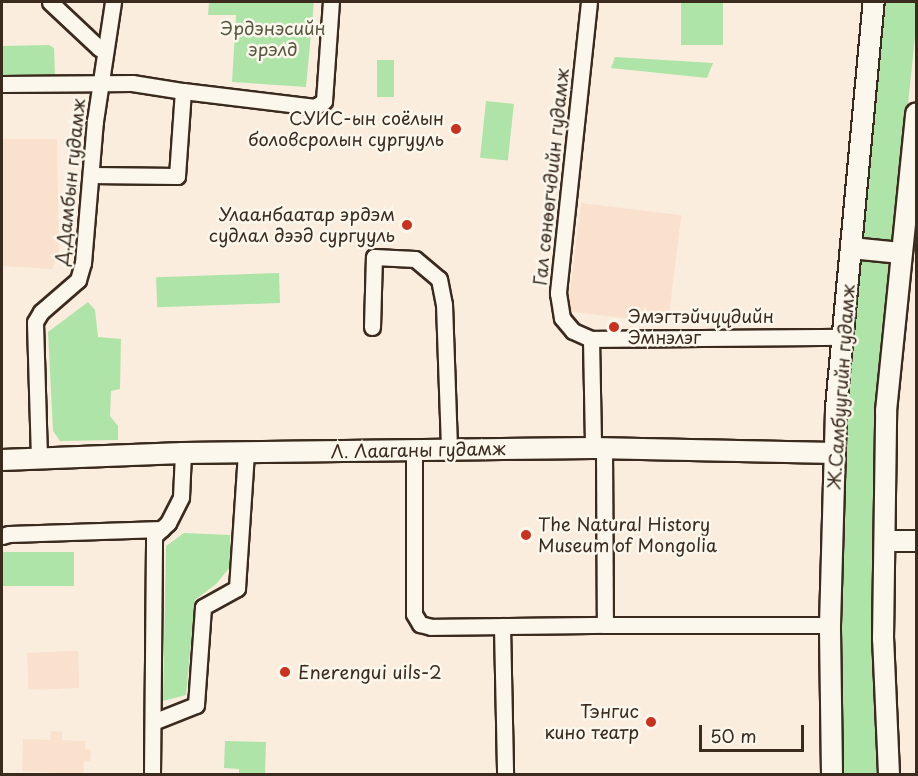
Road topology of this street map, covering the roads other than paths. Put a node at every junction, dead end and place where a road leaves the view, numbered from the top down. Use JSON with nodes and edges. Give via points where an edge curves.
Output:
{"nodes":[{"id":1,"x":50,"y":2,"type":"edge"},
{"id":2,"x":113,"y":2,"type":"edge"},
{"id":3,"x":331,"y":2,"type":"edge"},
{"id":4,"x":589,"y":2,"type":"edge"},
{"id":5,"x":874,"y":2,"type":"edge"},
{"id":6,"x":105,"y":51,"type":"junction"},
{"id":7,"x":2,"y":84,"type":"edge"},
{"id":8,"x":101,"y":84,"type":"junction"},
{"id":9,"x":183,"y":91,"type":"junction"},
{"id":10,"x":916,"y":114,"type":"edge"},
{"id":11,"x":91,"y":175,"type":"junction"},
{"id":12,"x":851,"y":248,"type":"junction"},
{"id":13,"x":901,"y":253,"type":"junction"},
{"id":14,"x":372,"y":327,"type":"dead end"},
{"id":15,"x":842,"y":337,"type":"junction"},
{"id":16,"x":591,"y":339,"type":"junction"},
{"id":17,"x":599,"y":448,"type":"junction"},
{"id":18,"x":449,"y":450,"type":"junction"},
{"id":19,"x":414,"y":451,"type":"junction"},
{"id":20,"x":246,"y":452,"type":"junction"},
{"id":21,"x":183,"y":453,"type":"junction"},
{"id":22,"x":835,"y":453,"type":"junction"},
{"id":23,"x":39,"y":458,"type":"junction"},
{"id":24,"x":2,"y":460,"type":"edge"},
{"id":25,"x":162,"y":529,"type":"junction"},
{"id":26,"x":2,"y":536,"type":"edge"},
{"id":27,"x":885,"y":541,"type":"junction"},
{"id":28,"x":916,"y":541,"type":"edge"},
{"id":29,"x":605,"y":625,"type":"junction"},
{"id":30,"x":830,"y":625,"type":"junction"},
{"id":31,"x":502,"y":626,"type":"junction"},
{"id":32,"x":153,"y":722,"type":"junction"},
{"id":33,"x":153,"y":774,"type":"edge"},
{"id":34,"x":505,"y":774,"type":"edge"},
{"id":35,"x":832,"y":774,"type":"edge"},
{"id":36,"x":889,"y":774,"type":"edge"}],
"edges":[{"from":1,"to":6,"type":"street"},
{"from":2,"to":6,"type":"street","name":"Д.Дамбын гудамж"},
{"from":3,"to":9,"type":"street","via":[[324,101],[315,107]]},
{"from":4,"to":16,"type":"street","name":"Гал сөнөөгчдийн гудамж","via":[[558,293],[562,318],[573,331]]},
{"from":5,"to":12,"type":"main road","name":"Ж.Самбуугийн гудамж"},
{"from":6,"to":8,"type":"street","name":"Д.Дамбын гудамж"},
{"from":7,"to":8,"type":"street"},
{"from":8,"to":9,"type":"street","via":[[132,83]]},
{"from":8,"to":11,"type":"street","name":"Д.Дамбын гудамж"},
{"from":9,"to":11,"type":"street","via":[[177,176]]},
{"from":10,"to":13,"type":"main road"},
{"from":11,"to":23,"type":"street","name":"Д.Дамбын гудамж","via":[[78,280],[35,322]]},
{"from":12,"to":13,"type":"main road"},
{"from":12,"to":15,"type":"main road","name":"Ж.Самбуугийн гудамж"},
{"from":13,"to":27,"type":"main road","via":[[886,411]]},
{"from":14,"to":18,"type":"street","via":[[374,257],[415,259],[439,279],[444,304]]},
{"from":15,"to":16,"type":"street"},
{"from":15,"to":22,"type":"main road","name":"Ж.Самбуугийн гудамж"},
{"from":16,"to":17,"type":"street"},
{"from":17,"to":18,"type":"main road","name":"Л. Лааганы гудамж"},
{"from":17,"to":22,"type":"main road","name":"Л. Лааганы гудамж"},
{"from":17,"to":29,"type":"street"},
{"from":18,"to":19,"type":"main road","name":"Л. Лааганы гудамж"},
{"from":19,"to":20,"type":"main road","name":"Л. Лааганы гудамж"},
{"from":19,"to":31,"type":"street","via":[[417,620],[431,627]]},
{"from":20,"to":21,"type":"main road","name":"Л. Лааганы гудамж"},
{"from":20,"to":32,"type":"street","via":[[237,588],[203,607],[196,705]]},
{"from":21,"to":23,"type":"main road","name":"Л. Лааганы гудамж"},
{"from":21,"to":25,"type":"street","via":[[181,497]]},
{"from":22,"to":30,"type":"main road","name":"Ж.Самбуугийн гудамж"},
{"from":23,"to":24,"type":"main road","name":"Л. Лааганы гудамж"},
{"from":25,"to":26,"type":"street"},
{"from":25,"to":32,"type":"street","via":[[154,537]]},
{"from":27,"to":28,"type":"main road"},
{"from":27,"to":36,"type":"main road","via":[[883,639]]},
{"from":29,"to":30,"type":"street"},
{"from":29,"to":31,"type":"street"},
{"from":30,"to":35,"type":"main road","name":"Ж.Самбуугийн гудамж"},
{"from":31,"to":34,"type":"street"},
{"from":32,"to":33,"type":"street"}]}
